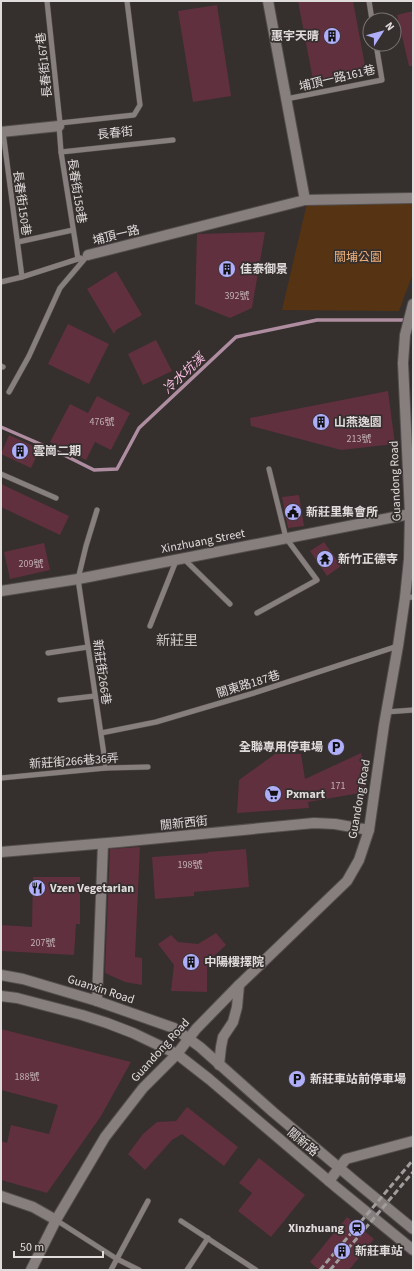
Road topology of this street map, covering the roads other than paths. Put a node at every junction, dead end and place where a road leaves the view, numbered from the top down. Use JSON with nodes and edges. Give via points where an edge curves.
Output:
{"nodes":[{"id":1,"x":47,"y":1,"type":"edge"},
{"id":2,"x":127,"y":1,"type":"edge"},
{"id":3,"x":268,"y":1,"type":"edge"},
{"id":4,"x":369,"y":1,"type":"edge"},
{"id":5,"x":371,"y":12,"type":"edge"},
{"id":6,"x":377,"y":52,"type":"edge"},
{"id":7,"x":286,"y":99,"type":"junction"},
{"id":8,"x":59,"y":124,"type":"junction"},
{"id":9,"x":2,"y":132,"type":"edge"},
{"id":10,"x":173,"y":140,"type":"dead end"},
{"id":11,"x":61,"y":152,"type":"junction"},
{"id":12,"x":413,"y":198,"type":"edge"},
{"id":13,"x":305,"y":200,"type":"junction"},
{"id":14,"x":73,"y":230,"type":"junction"},
{"id":15,"x":18,"y":242,"type":"junction"},
{"id":16,"x":88,"y":255,"type":"junction"},
{"id":17,"x":78,"y":259,"type":"junction"},
{"id":18,"x":22,"y":277,"type":"junction"},
{"id":19,"x":1,"y":282,"type":"edge"},
{"id":20,"x":412,"y":307,"type":"edge"},
{"id":21,"x":9,"y":392,"type":"dead end"},
{"id":22,"x":269,"y":469,"type":"dead end"},
{"id":23,"x":1,"y":474,"type":"edge"},
{"id":24,"x":56,"y":498,"type":"dead end"},
{"id":25,"x":97,"y":510,"type":"dead end"},
{"id":26,"x":410,"y":514,"type":"junction"},
{"id":27,"x":286,"y":538,"type":"junction"},
{"id":28,"x":180,"y":559,"type":"junction"},
{"id":29,"x":78,"y":579,"type":"junction"},
{"id":30,"x":1,"y":591,"type":"edge"},
{"id":31,"x":409,"y":598,"type":"edge"},
{"id":32,"x":230,"y":604,"type":"dead end"},
{"id":33,"x":257,"y":613,"type":"dead end"},
{"id":34,"x":150,"y":626,"type":"dead end"},
{"id":35,"x":398,"y":646,"type":"junction"},
{"id":36,"x":88,"y":647,"type":"junction"},
{"id":37,"x":48,"y":653,"type":"dead end"},
{"id":38,"x":96,"y":696,"type":"junction"},
{"id":39,"x":60,"y":700,"type":"dead end"},
{"id":40,"x":413,"y":710,"type":"edge"},
{"id":41,"x":386,"y":712,"type":"junction"},
{"id":42,"x":101,"y":733,"type":"junction"},
{"id":43,"x":148,"y":767,"type":"dead end"},
{"id":44,"x":106,"y":768,"type":"junction"},
{"id":45,"x":1,"y":778,"type":"edge"},
{"id":46,"x":368,"y":830,"type":"junction"},
{"id":47,"x":103,"y":844,"type":"junction"},
{"id":48,"x":1,"y":852,"type":"edge"},
{"id":49,"x":1,"y":975,"type":"edge"},
{"id":50,"x":239,"y":985,"type":"junction"},
{"id":51,"x":1,"y":996,"type":"edge"},
{"id":52,"x":97,"y":1001,"type":"junction"},
{"id":53,"x":188,"y":1038,"type":"junction"},
{"id":54,"x":176,"y":1054,"type":"junction"},
{"id":55,"x":219,"y":1065,"type":"junction"},
{"id":56,"x":413,"y":1141,"type":"edge"},
{"id":57,"x":339,"y":1168,"type":"junction"},
{"id":58,"x":328,"y":1181,"type":"junction"},
{"id":59,"x":1,"y":1196,"type":"edge"},
{"id":60,"x":148,"y":1201,"type":"dead end"},
{"id":61,"x":56,"y":1220,"type":"junction"},
{"id":62,"x":181,"y":1221,"type":"dead end"},
{"id":63,"x":413,"y":1229,"type":"edge"},
{"id":64,"x":208,"y":1238,"type":"junction"},
{"id":65,"x":413,"y":1250,"type":"edge"},
{"id":66,"x":118,"y":1259,"type":"junction"},
{"id":67,"x":31,"y":1270,"type":"edge"},
{"id":68,"x":111,"y":1270,"type":"edge"},
{"id":69,"x":139,"y":1270,"type":"edge"},
{"id":70,"x":187,"y":1270,"type":"edge"},
{"id":71,"x":256,"y":1270,"type":"edge"}],
"edges":[{"from":1,"to":8,"type":"lane","name":"長春街167巷"},
{"from":2,"to":8,"type":"lane","via":[[140,105],[134,115]]},
{"from":3,"to":7,"type":"street"},
{"from":4,"to":5,"type":"lane"},
{"from":6,"to":7,"type":"lane","name":"埔頂一路161巷","via":[[382,80]]},
{"from":7,"to":13,"type":"street"},
{"from":8,"to":9,"type":"street"},
{"from":8,"to":11,"type":"lane","name":"長春街158巷"},
{"from":9,"to":15,"type":"lane","name":"長春街150巷"},
{"from":10,"to":11,"type":"lane","name":"長春街"},
{"from":11,"to":14,"type":"lane","name":"長春街158巷"},
{"from":12,"to":13,"type":"street","name":"埔頂一路"},
{"from":13,"to":16,"type":"street","name":"埔頂一路"},
{"from":14,"to":15,"type":"lane"},
{"from":14,"to":17,"type":"lane","name":"長春街158巷"},
{"from":15,"to":18,"type":"lane","name":"長春街150巷"},
{"from":16,"to":17,"type":"lane"},
{"from":16,"to":21,"type":"lane","name":"埔頂一路","via":[[60,288],[29,356]]},
{"from":17,"to":18,"type":"lane"},
{"from":18,"to":19,"type":"lane"},
{"from":20,"to":26,"type":"street","name":"Guandong Road","via":[[405,334],[403,363]]},
{"from":22,"to":27,"type":"lane"},
{"from":23,"to":24,"type":"lane"},
{"from":25,"to":29,"type":"lane"},
{"from":26,"to":27,"type":"street","name":"Xinzhuang Street"},
{"from":26,"to":31,"type":"street","name":"Guandong Road"},
{"from":27,"to":28,"type":"street","name":"Xinzhuang Street"},
{"from":27,"to":33,"type":"lane","via":[[317,580]]},
{"from":28,"to":29,"type":"street","name":"Xinzhuang Street"},
{"from":28,"to":32,"type":"lane"},
{"from":28,"to":34,"type":"lane"},
{"from":29,"to":30,"type":"street","name":"Xinzhuang Street"},
{"from":29,"to":36,"type":"lane","name":"新莊街266巷"},
{"from":31,"to":35,"type":"street","name":"Guandong Road"},
{"from":35,"to":41,"type":"street","name":"Guandong Road"},
{"from":35,"to":42,"type":"lane","name":"關東路187巷","via":[[164,720]]},
{"from":36,"to":37,"type":"lane"},
{"from":36,"to":38,"type":"lane","name":"新莊街266巷"},
{"from":38,"to":39,"type":"lane"},
{"from":38,"to":42,"type":"lane","name":"新莊街266巷"},
{"from":40,"to":41,"type":"lane"},
{"from":41,"to":46,"type":"street","name":"Guandong Road"},
{"from":42,"to":44,"type":"lane","name":"新莊街266巷"},
{"from":43,"to":44,"type":"lane","name":"新莊街266巷36弄"},
{"from":44,"to":45,"type":"lane","name":"新莊街266巷36弄"},
{"from":46,"to":47,"type":"street","name":"關新西街","via":[[314,823]]},
{"from":46,"to":50,"type":"street","name":"Guandong Road","via":[[360,860],[347,881]]},
{"from":47,"to":48,"type":"street","name":"關新西街"},
{"from":47,"to":52,"type":"street"},
{"from":49,"to":52,"type":"street","name":"Guanxin Road"},
{"from":50,"to":53,"type":"street","name":"Guandong Road"},
{"from":50,"to":55,"type":"street","via":[[232,1022],[223,1037]]},
{"from":51,"to":54,"type":"street","via":[[17,998],[107,1023]]},
{"from":52,"to":53,"type":"street","name":"Guanxin Road","via":[[174,1028]]},
{"from":53,"to":54,"type":"street","name":"Guandong Road"},
{"from":53,"to":55,"type":"street","name":"關新路"},
{"from":54,"to":58,"type":"street","name":"關新路"},
{"from":54,"to":61,"type":"street","name":"Guandong Road","via":[[143,1088],[105,1137]]},
{"from":55,"to":57,"type":"street","name":"關新路"},
{"from":56,"to":57,"type":"street","via":[[346,1159]]},
{"from":57,"to":58,"type":"street"},
{"from":57,"to":63,"type":"street","name":"關新路"},
{"from":58,"to":65,"type":"street","name":"關新路"},
{"from":59,"to":61,"type":"street","via":[[33,1207]]},
{"from":60,"to":66,"type":"lane"},
{"from":61,"to":66,"type":"lane"},
{"from":61,"to":67,"type":"street","name":"Guandong Road"},
{"from":62,"to":64,"type":"lane"},
{"from":64,"to":70,"type":"lane"},
{"from":64,"to":71,"type":"lane"},
{"from":66,"to":68,"type":"lane"},
{"from":66,"to":69,"type":"lane"}]}
